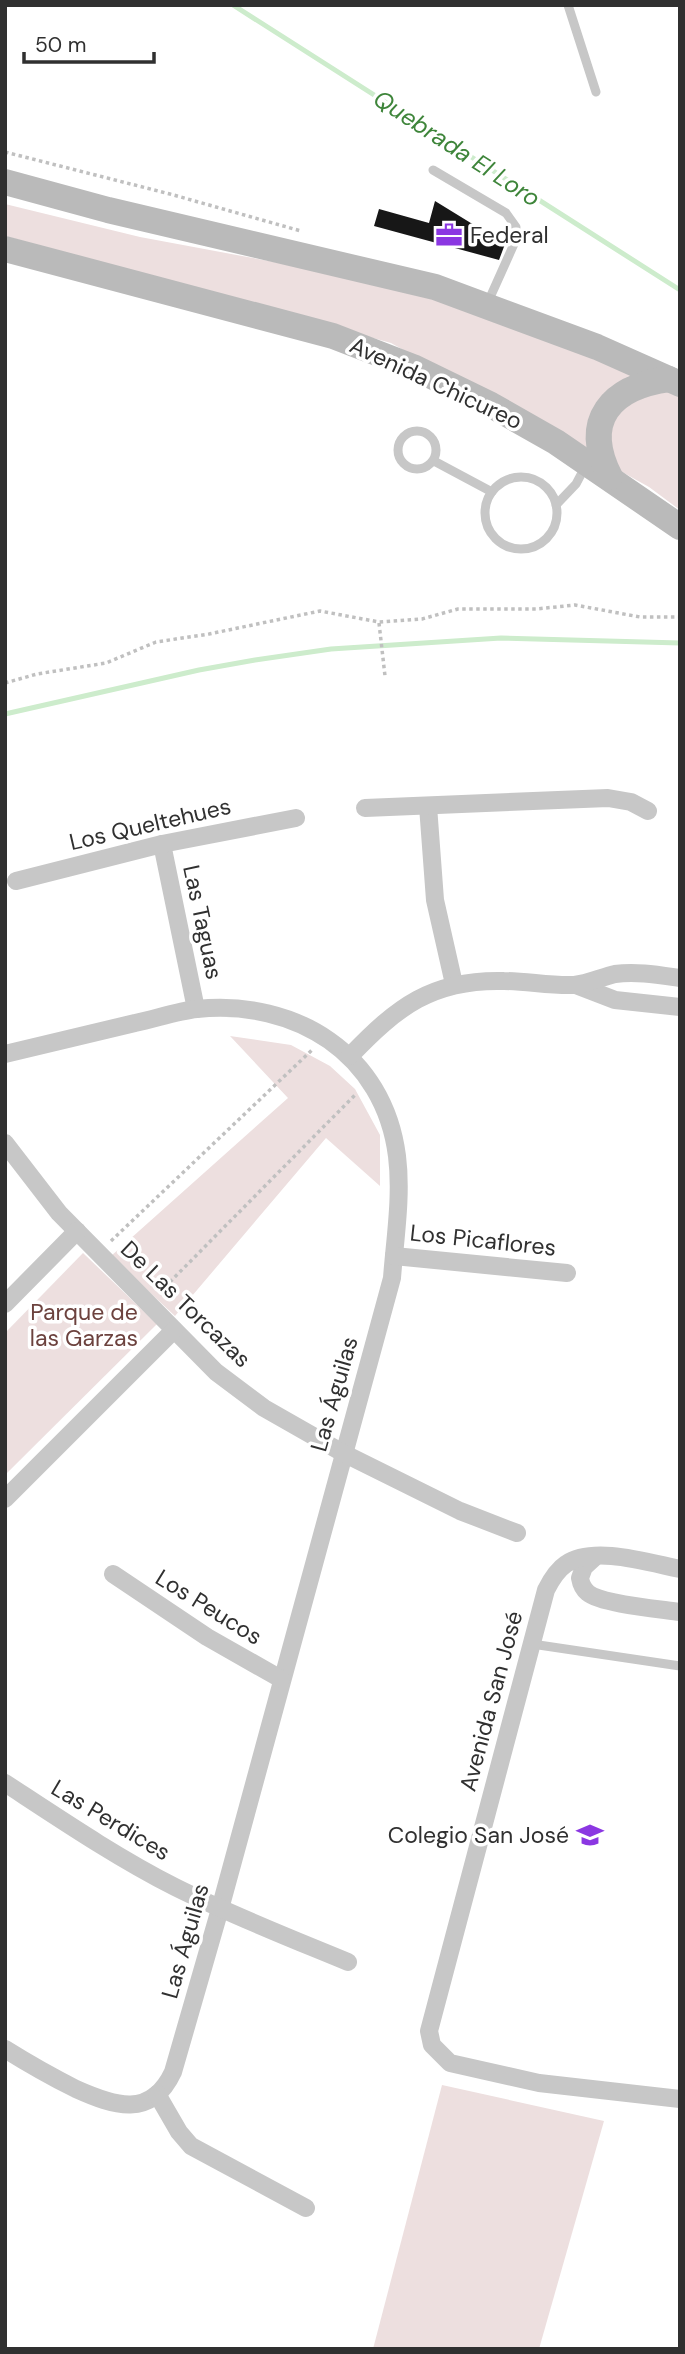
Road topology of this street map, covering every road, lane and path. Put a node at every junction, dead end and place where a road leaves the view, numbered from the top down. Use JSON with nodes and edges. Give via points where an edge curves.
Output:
{"nodes":[{"id":1,"x":568,"y":5,"type":"edge"},
{"id":2,"x":596,"y":92,"type":"dead end"},
{"id":3,"x":433,"y":170,"type":"dead end"},
{"id":4,"x":5,"y":182,"type":"edge"},
{"id":5,"x":5,"y":249,"type":"edge"},
{"id":6,"x":486,"y":306,"type":"junction"},
{"id":7,"x":675,"y":381,"type":"edge"},
{"id":8,"x":433,"y":461,"type":"junction"},
{"id":9,"x":587,"y":462,"type":"junction"},
{"id":10,"x":610,"y":477,"type":"junction"},
{"id":11,"x":492,"y":492,"type":"junction"},
{"id":12,"x":556,"y":505,"type":"junction"},
{"id":13,"x":680,"y":527,"type":"edge"},
{"id":14,"x":680,"y":617,"type":"edge"},
{"id":15,"x":379,"y":622,"type":"junction"},
{"id":16,"x":385,"y":676,"type":"dead end"},
{"id":17,"x":5,"y":683,"type":"edge"},
{"id":18,"x":428,"y":806,"type":"junction"},
{"id":19,"x":365,"y":808,"type":"dead end"},
{"id":20,"x":648,"y":811,"type":"dead end"},
{"id":21,"x":296,"y":818,"type":"dead end"},
{"id":22,"x":162,"y":844,"type":"junction"},
{"id":23,"x":16,"y":881,"type":"dead end"},
{"id":24,"x":680,"y":978,"type":"edge"},
{"id":25,"x":454,"y":984,"type":"junction"},
{"id":26,"x":576,"y":985,"type":"junction"},
{"id":27,"x":680,"y":1007,"type":"edge"},
{"id":28,"x":196,"y":1009,"type":"junction"},
{"id":29,"x":325,"y":1037,"type":"junction"},
{"id":30,"x":5,"y":1054,"type":"edge"},
{"id":31,"x":350,"y":1056,"type":"junction"},
{"id":32,"x":370,"y":1080,"type":"junction"},
{"id":33,"x":5,"y":1143,"type":"edge"},
{"id":34,"x":77,"y":1231,"type":"junction"},
{"id":35,"x":98,"y":1253,"type":"junction"},
{"id":36,"x":394,"y":1255,"type":"junction"},
{"id":37,"x":567,"y":1273,"type":"dead end"},
{"id":38,"x":5,"y":1304,"type":"edge"},
{"id":39,"x":148,"y":1304,"type":"junction"},
{"id":40,"x":174,"y":1330,"type":"junction"},
{"id":41,"x":343,"y":1453,"type":"junction"},
{"id":42,"x":5,"y":1499,"type":"edge"},
{"id":43,"x":517,"y":1533,"type":"dead end"},
{"id":44,"x":596,"y":1556,"type":"junction"},
{"id":45,"x":680,"y":1569,"type":"edge"},
{"id":46,"x":113,"y":1574,"type":"dead end"},
{"id":47,"x":680,"y":1612,"type":"edge"},
{"id":48,"x":532,"y":1644,"type":"junction"},
{"id":49,"x":680,"y":1666,"type":"edge"},
{"id":50,"x":281,"y":1679,"type":"junction"},
{"id":51,"x":5,"y":1783,"type":"edge"},
{"id":52,"x":220,"y":1909,"type":"junction"},
{"id":53,"x":348,"y":1962,"type":"dead end"},
{"id":54,"x":5,"y":2049,"type":"edge"},
{"id":55,"x":157,"y":2094,"type":"junction"},
{"id":56,"x":680,"y":2099,"type":"edge"},
{"id":57,"x":306,"y":2208,"type":"dead end"}],
"edges":[{"from":1,"to":2,"type":"lane"},
{"from":3,"to":6,"type":"lane","via":[[506,213],[516,227],[514,244]]},
{"from":4,"to":6,"type":"main road","via":[[435,287]]},
{"from":5,"to":9,"type":"main road","name":"Avenida Chicureo","via":[[333,336],[462,390]]},
{"from":6,"to":7,"type":"main road"},
{"from":7,"to":10,"type":"main road","via":[[631,390],[608,408],[598,438]]},
{"from":8,"to":8,"type":"lane","via":[[437,448],[426,433],[408,433],[399,442],[398,455],[411,469],[424,469]]},
{"from":8,"to":11,"type":"lane"},
{"from":9,"to":10,"type":"main road","name":"Avenida Chicureo"},
{"from":9,"to":12,"type":"lane","via":[[576,484]]},
{"from":10,"to":13,"type":"main road","name":"Avenida Chicureo"},
{"from":11,"to":12,"type":"lane","via":[[510,479],[533,480],[551,494]]},
{"from":11,"to":12,"type":"lane","via":[[486,503],[488,526],[494,537],[514,549],[526,549],[547,538],[554,528]]},
{"from":14,"to":15,"type":"path","via":[[640,617],[575,605],[458,609],[422,619]]},
{"from":15,"to":16,"type":"path"},
{"from":15,"to":17,"type":"path","via":[[320,611],[156,642],[106,663]]},
{"from":18,"to":19,"type":"street"},
{"from":18,"to":20,"type":"street","via":[[608,798]]},
{"from":18,"to":25,"type":"street","via":[[435,900]]},
{"from":21,"to":22,"type":"street","name":"Los Queltehues"},
{"from":22,"to":23,"type":"street","name":"Los Queltehues"},
{"from":22,"to":28,"type":"street","name":"Las Taguas"},
{"from":24,"to":26,"type":"street","via":[[618,974]]},
{"from":25,"to":26,"type":"street"},
{"from":25,"to":31,"type":"street","via":[[397,1013]]},
{"from":26,"to":27,"type":"street","via":[[615,1000]]},
{"from":28,"to":29,"type":"street","name":"Las Águilas","via":[[268,1013]]},
{"from":28,"to":30,"type":"street","name":"Las Águilas"},
{"from":29,"to":31,"type":"street","name":"Las Águilas"},
{"from":29,"to":35,"type":"path"},
{"from":31,"to":32,"type":"street","name":"Las Águilas"},
{"from":32,"to":36,"type":"street","name":"Las Águilas","via":[[388,1117],[397,1154]]},
{"from":32,"to":39,"type":"path"},
{"from":33,"to":34,"type":"street","name":"De Las Torcazas"},
{"from":34,"to":35,"type":"street","name":"De Las Torcazas"},
{"from":34,"to":38,"type":"street"},
{"from":35,"to":39,"type":"street","name":"De Las Torcazas"},
{"from":36,"to":37,"type":"street","name":"Los Picaflores"},
{"from":36,"to":41,"type":"street","name":"Las Águilas"},
{"from":39,"to":40,"type":"street","name":"De Las Torcazas"},
{"from":40,"to":41,"type":"street","name":"De Las Torcazas","via":[[216,1372],[264,1408]]},
{"from":40,"to":42,"type":"street"},
{"from":41,"to":43,"type":"street","name":"De Las Torcazas","via":[[460,1511]]},
{"from":41,"to":50,"type":"street","name":"Las Águilas"},
{"from":44,"to":45,"type":"street","name":"Avenida San José"},
{"from":44,"to":47,"type":"street","via":[[580,1578],[593,1596]]},
{"from":44,"to":48,"type":"street","name":"Avenida San José","via":[[565,1564],[551,1581]]},
{"from":46,"to":50,"type":"street","name":"Los Peucos","via":[[207,1637]]},
{"from":48,"to":49,"type":"lane"},
{"from":48,"to":56,"type":"street","name":"Avenida San José","via":[[435,2004],[429,2031],[432,2045],[450,2063],[540,2083]]},
{"from":50,"to":52,"type":"street","name":"Las Águilas"},
{"from":51,"to":52,"type":"street","name":"Las Perdices","via":[[121,1856]]},
{"from":52,"to":53,"type":"street","name":"Las Perdices"},
{"from":52,"to":55,"type":"street","name":"Las Águilas","via":[[173,2072]]},
{"from":54,"to":55,"type":"street","via":[[54,2078],[113,2104],[138,2104]]},
{"from":55,"to":57,"type":"street","via":[[191,2146]]}]}
